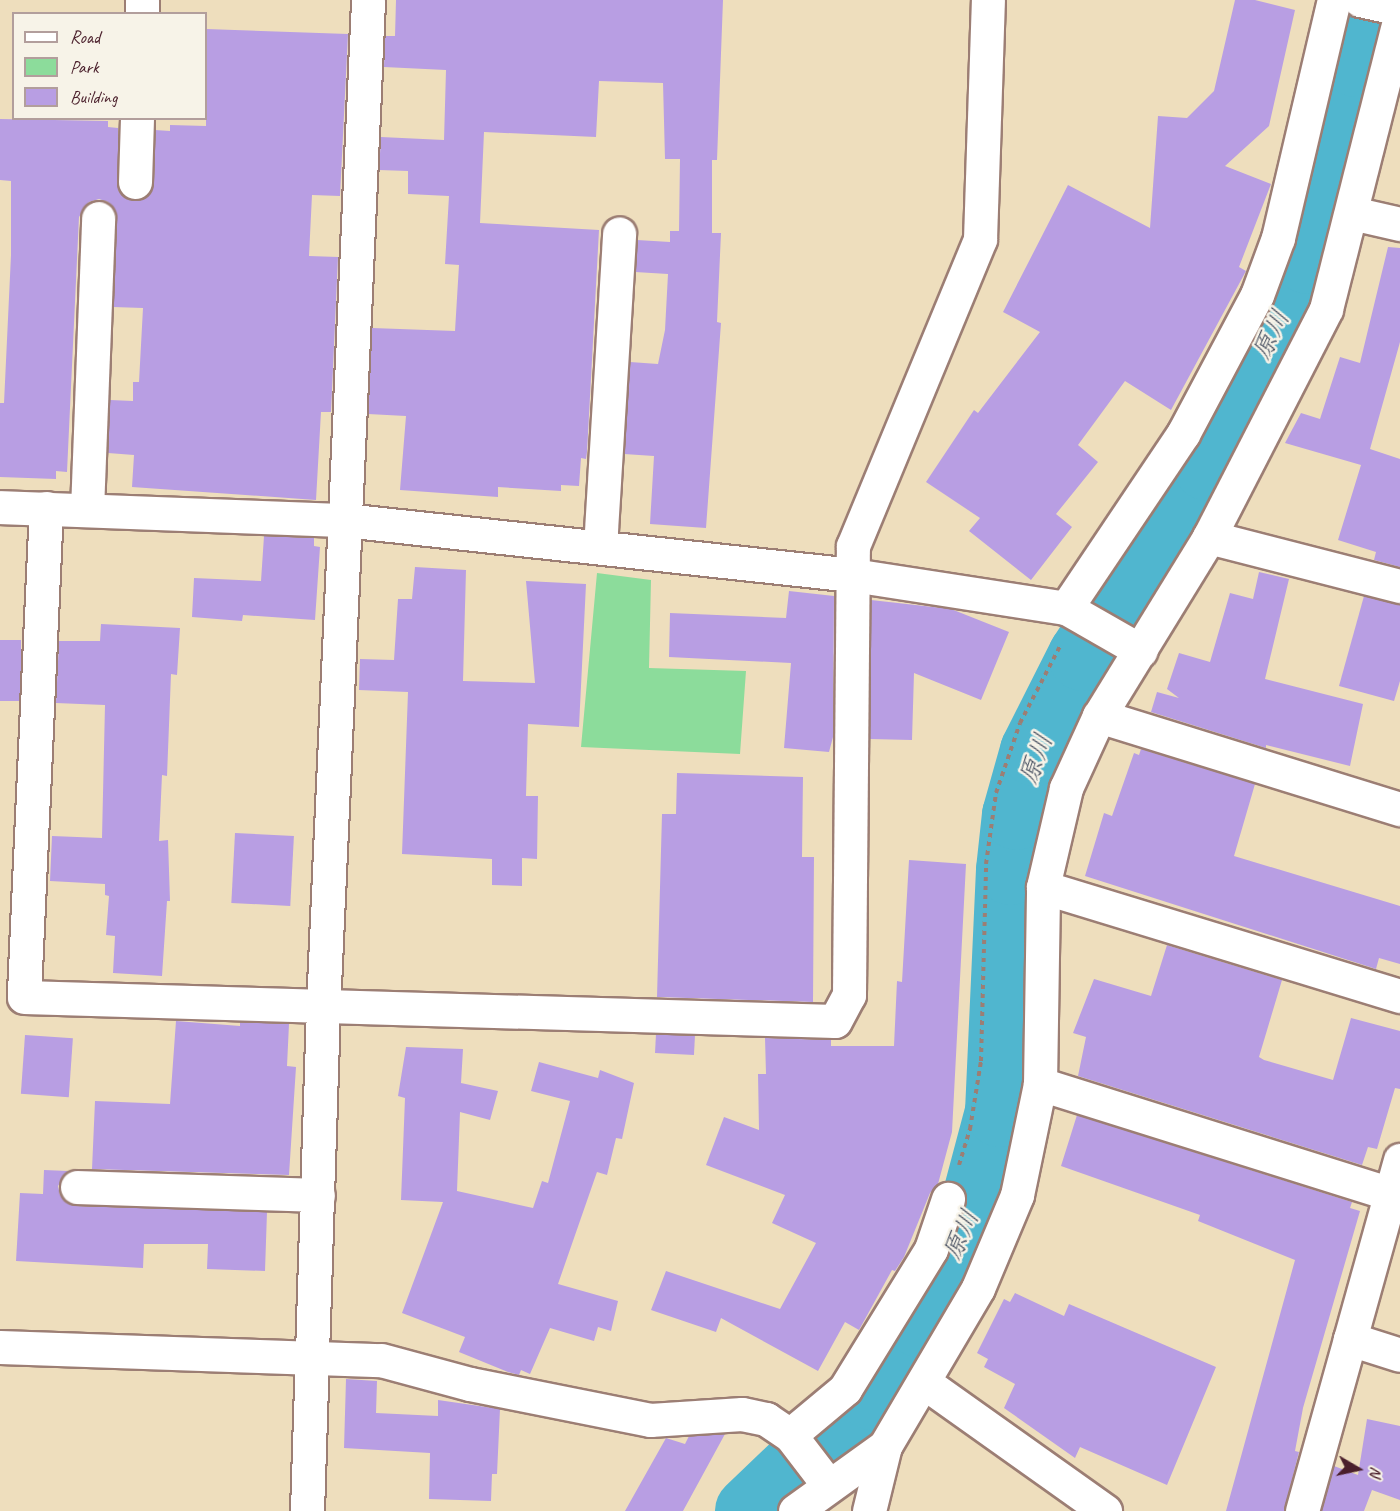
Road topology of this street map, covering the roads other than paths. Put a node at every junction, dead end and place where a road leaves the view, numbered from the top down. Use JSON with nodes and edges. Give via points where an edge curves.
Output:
{"nodes":[{"id":1,"x":368,"y":0,"type":"edge"},
{"id":2,"x":988,"y":0,"type":"edge"},
{"id":3,"x":1334,"y":0,"type":"edge"},
{"id":4,"x":1360,"y":0,"type":"edge"},
{"id":5,"x":1397,"y":11,"type":"edge"},
{"id":6,"x":137,"y":120,"type":"edge"},
{"id":7,"x":135,"y":182,"type":"dead end"},
{"id":8,"x":1352,"y":213,"type":"junction"},
{"id":9,"x":98,"y":218,"type":"dead end"},
{"id":10,"x":1400,"y":224,"type":"edge"},
{"id":11,"x":619,"y":234,"type":"dead end"},
{"id":12,"x":0,"y":507,"type":"edge"},
{"id":13,"x":46,"y":508,"type":"junction"},
{"id":14,"x":87,"y":510,"type":"junction"},
{"id":15,"x":344,"y":520,"type":"junction"},
{"id":16,"x":1209,"y":537,"type":"junction"},
{"id":17,"x":600,"y":547,"type":"junction"},
{"id":18,"x":854,"y":575,"type":"junction"},
{"id":19,"x":1400,"y":586,"type":"edge"},
{"id":20,"x":1073,"y":612,"type":"junction"},
{"id":21,"x":1127,"y":643,"type":"junction"},
{"id":22,"x":1099,"y":716,"type":"junction"},
{"id":23,"x":1400,"y":809,"type":"edge"},
{"id":24,"x":1043,"y":887,"type":"junction"},
{"id":25,"x":1400,"y":996,"type":"edge"},
{"id":26,"x":323,"y":1008,"type":"junction"},
{"id":27,"x":1040,"y":1084,"type":"junction"},
{"id":28,"x":1400,"y":1160,"type":"edge"},
{"id":29,"x":77,"y":1187,"type":"dead end"},
{"id":30,"x":1391,"y":1194,"type":"junction"},
{"id":31,"x":318,"y":1195,"type":"junction"},
{"id":32,"x":948,"y":1199,"type":"road end"},
{"id":33,"x":1350,"y":1339,"type":"junction"},
{"id":34,"x":0,"y":1347,"type":"edge"},
{"id":35,"x":1400,"y":1355,"type":"edge"},
{"id":36,"x":314,"y":1360,"type":"junction"},
{"id":37,"x":925,"y":1383,"type":"junction"},
{"id":38,"x":793,"y":1438,"type":"junction"},
{"id":39,"x":885,"y":1446,"type":"junction"},
{"id":40,"x":823,"y":1477,"type":"junction"},
{"id":41,"x":307,"y":1511,"type":"edge"},
{"id":42,"x":795,"y":1511,"type":"edge"},
{"id":43,"x":868,"y":1511,"type":"edge"},
{"id":44,"x":1105,"y":1511,"type":"edge"},
{"id":45,"x":1302,"y":1511,"type":"edge"}],
"edges":[{"from":1,"to":15,"type":"street"},
{"from":2,"to":18,"type":"street","via":[[980,239],[854,546]]},
{"from":3,"to":20,"type":"street","via":[[1278,238],[1257,295],[1183,434]]},
{"from":4,"to":5,"type":"street"},
{"from":5,"to":8,"type":"street"},
{"from":6,"to":7,"type":"street"},
{"from":8,"to":10,"type":"street"},
{"from":8,"to":16,"type":"street","via":[[1326,309]]},
{"from":9,"to":14,"type":"street"},
{"from":11,"to":17,"type":"street"},
{"from":12,"to":13,"type":"street"},
{"from":13,"to":14,"type":"street"},
{"from":13,"to":26,"type":"street","via":[[24,997]]},
{"from":14,"to":15,"type":"street"},
{"from":15,"to":17,"type":"street"},
{"from":15,"to":26,"type":"street"},
{"from":16,"to":19,"type":"street"},
{"from":16,"to":21,"type":"street"},
{"from":17,"to":18,"type":"street"},
{"from":18,"to":20,"type":"street"},
{"from":18,"to":26,"type":"street","via":[[849,996],[835,1021]]},
{"from":20,"to":21,"type":"street"},
{"from":21,"to":22,"type":"street"},
{"from":22,"to":23,"type":"street"},
{"from":22,"to":24,"type":"street","via":[[1066,788]]},
{"from":24,"to":25,"type":"street"},
{"from":24,"to":27,"type":"street"},
{"from":26,"to":31,"type":"street"},
{"from":27,"to":30,"type":"street"},
{"from":27,"to":37,"type":"street","via":[[1017,1195],[978,1288]]},
{"from":28,"to":30,"type":"street"},
{"from":29,"to":31,"type":"street"},
{"from":30,"to":33,"type":"street"},
{"from":31,"to":36,"type":"street"},
{"from":32,"to":38,"type":"street","via":[[931,1249],[845,1389]]},
{"from":33,"to":35,"type":"street"},
{"from":33,"to":45,"type":"street"},
{"from":34,"to":36,"type":"street"},
{"from":36,"to":38,"type":"street","via":[[381,1360],[470,1384],[650,1420],[742,1414],[766,1419]]},
{"from":36,"to":41,"type":"street"},
{"from":37,"to":39,"type":"street"},
{"from":37,"to":44,"type":"street"},
{"from":38,"to":40,"type":"street"},
{"from":39,"to":40,"type":"street"},
{"from":39,"to":43,"type":"street"},
{"from":40,"to":42,"type":"street"}]}
